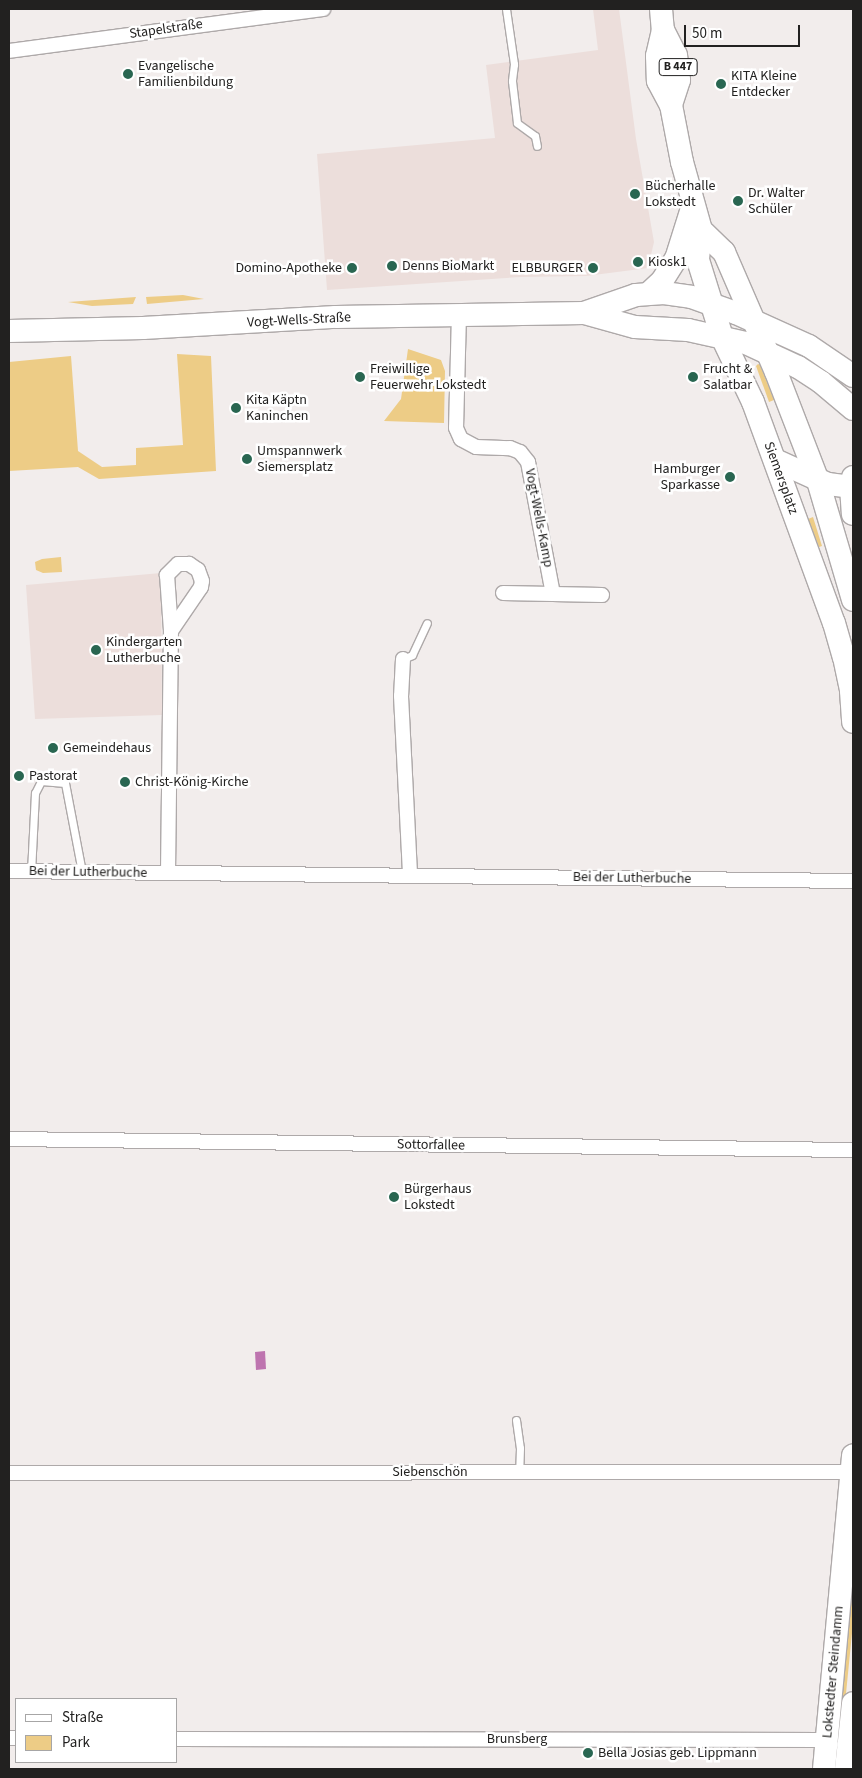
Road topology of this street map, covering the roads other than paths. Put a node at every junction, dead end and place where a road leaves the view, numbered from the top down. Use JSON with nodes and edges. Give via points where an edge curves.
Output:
{"nodes":[{"id":1,"x":323,"y":9,"type":"edge"},
{"id":2,"x":506,"y":9,"type":"edge"},
{"id":3,"x":662,"y":20,"type":"edge"},
{"id":4,"x":9,"y":51,"type":"edge"},
{"id":5,"x":537,"y":146,"type":"dead end"},
{"id":6,"x":693,"y":205,"type":"junction"},
{"id":7,"x":701,"y":230,"type":"junction"},
{"id":8,"x":649,"y":293,"type":"junction"},
{"id":9,"x":712,"y":303,"type":"junction"},
{"id":10,"x":584,"y":313,"type":"junction"},
{"id":11,"x":459,"y":314,"type":"junction"},
{"id":12,"x":735,"y":319,"type":"junction"},
{"id":13,"x":10,"y":330,"type":"edge"},
{"id":14,"x":768,"y":351,"type":"junction"},
{"id":15,"x":853,"y":376,"type":"edge"},
{"id":16,"x":853,"y":409,"type":"edge"},
{"id":17,"x":775,"y":460,"type":"junction"},
{"id":18,"x":818,"y":481,"type":"junction"},
{"id":19,"x":852,"y":483,"type":"edge"},
{"id":20,"x":853,"y":514,"type":"edge"},
{"id":21,"x":503,"y":593,"type":"dead end"},
{"id":22,"x":553,"y":594,"type":"junction"},
{"id":23,"x":602,"y":595,"type":"dead end"},
{"id":24,"x":853,"y":600,"type":"edge"},
{"id":25,"x":428,"y":623,"type":"dead end"},
{"id":26,"x":171,"y":631,"type":"dead end"},
{"id":27,"x":403,"y":659,"type":"joint"},
{"id":28,"x":853,"y":722,"type":"edge"},
{"id":29,"x":9,"y":871,"type":"edge"},
{"id":30,"x":31,"y":872,"type":"junction"},
{"id":31,"x":82,"y":872,"type":"junction"},
{"id":32,"x":168,"y":873,"type":"junction"},
{"id":33,"x":410,"y":876,"type":"junction"},
{"id":34,"x":853,"y":881,"type":"edge"},
{"id":35,"x":9,"y":1139,"type":"edge"},
{"id":36,"x":853,"y":1150,"type":"edge"},
{"id":37,"x":516,"y":1420,"type":"dead end"},
{"id":38,"x":853,"y":1464,"type":"edge"},
{"id":39,"x":519,"y":1472,"type":"junction"},
{"id":40,"x":9,"y":1473,"type":"edge"},
{"id":41,"x":853,"y":1703,"type":"edge"},
{"id":42,"x":178,"y":1739,"type":"edge"},
{"id":43,"x":826,"y":1740,"type":"junction"},
{"id":44,"x":846,"y":1766,"type":"edge"},
{"id":45,"x":824,"y":1769,"type":"edge"}],
"edges":[{"from":1,"to":4,"type":"street","name":"Stapelstraße"},
{"from":2,"to":5,"type":"lane","via":[[514,64],[512,81],[517,123],[535,136]]},
{"from":3,"to":6,"type":"main road","number":"B 447","via":[[657,56],[658,81],[671,105]]},
{"from":6,"to":7,"type":"main road"},
{"from":6,"to":8,"type":"main road","via":[[676,259],[662,281]]},
{"from":7,"to":9,"type":"main road","name":"Siemersplatz","via":[[698,260]]},
{"from":7,"to":12,"type":"main road","via":[[724,252]]},
{"from":8,"to":9,"type":"main road","name":"Vogt-Wells-Straße","via":[[682,295]]},
{"from":8,"to":10,"type":"main road","name":"Vogt-Wells-Straße"},
{"from":9,"to":12,"type":"main road","name":"Siemersplatz"},
{"from":10,"to":11,"type":"main road","name":"Vogt-Wells-Straße"},
{"from":10,"to":12,"type":"main road","name":"Vogt-Wells-Straße","via":[[636,327],[697,331]]},
{"from":11,"to":13,"type":"main road","name":"Vogt-Wells-Straße","via":[[67,331]]},
{"from":11,"to":22,"type":"street","name":"Vogt-Wells-Kamp","via":[[456,428],[461,439],[476,447],[510,448],[520,452],[528,462]]},
{"from":12,"to":14,"type":"main road","name":"Siemersplatz"},
{"from":12,"to":14,"type":"main road"},
{"from":12,"to":15,"type":"main road","via":[[825,354]]},
{"from":12,"to":17,"type":"main road","name":"Siemersplatz","via":[[752,402]]},
{"from":14,"to":16,"type":"main road","via":[[821,382]]},
{"from":14,"to":18,"type":"main road","name":"Siemersplatz"},
{"from":17,"to":18,"type":"main road"},
{"from":17,"to":28,"type":"main road","name":"Siemersplatz","via":[[844,657]]},
{"from":18,"to":19,"type":"main road"},
{"from":18,"to":24,"type":"main road","name":"Siemersplatz"},
{"from":19,"to":20,"type":"main road"},
{"from":21,"to":22,"type":"street"},
{"from":22,"to":23,"type":"street"},
{"from":25,"to":27,"type":"lane","via":[[412,655]]},
{"from":26,"to":32,"type":"street","name":"Bei der Lutherbuche"},
{"from":27,"to":33,"type":"street","via":[[401,696]]},
{"from":29,"to":30,"type":"street","name":"Bei der Lutherbuche"},
{"from":30,"to":31,"type":"street","name":"Bei der Lutherbuche"},
{"from":30,"to":31,"type":"lane","via":[[35,792],[41,782],[65,783]]},
{"from":31,"to":32,"type":"street","name":"Bei der Lutherbuche"},
{"from":32,"to":33,"type":"street","name":"Bei der Lutherbuche"},
{"from":33,"to":34,"type":"street","name":"Bei der Lutherbuche"},
{"from":35,"to":36,"type":"street","name":"Sottorfallee"},
{"from":37,"to":39,"type":"lane"},
{"from":38,"to":39,"type":"street","name":"Siebenschön"},
{"from":38,"to":43,"type":"main road","name":"Lokstedter Steindamm"},
{"from":39,"to":40,"type":"street","name":"Siebenschön"},
{"from":41,"to":44,"type":"main road","name":"Lokstedter Steindamm"},
{"from":42,"to":43,"type":"street","name":"Brunsberg"},
{"from":43,"to":44,"type":"street"},
{"from":43,"to":45,"type":"main road","name":"Lokstedter Steindamm"}]}
